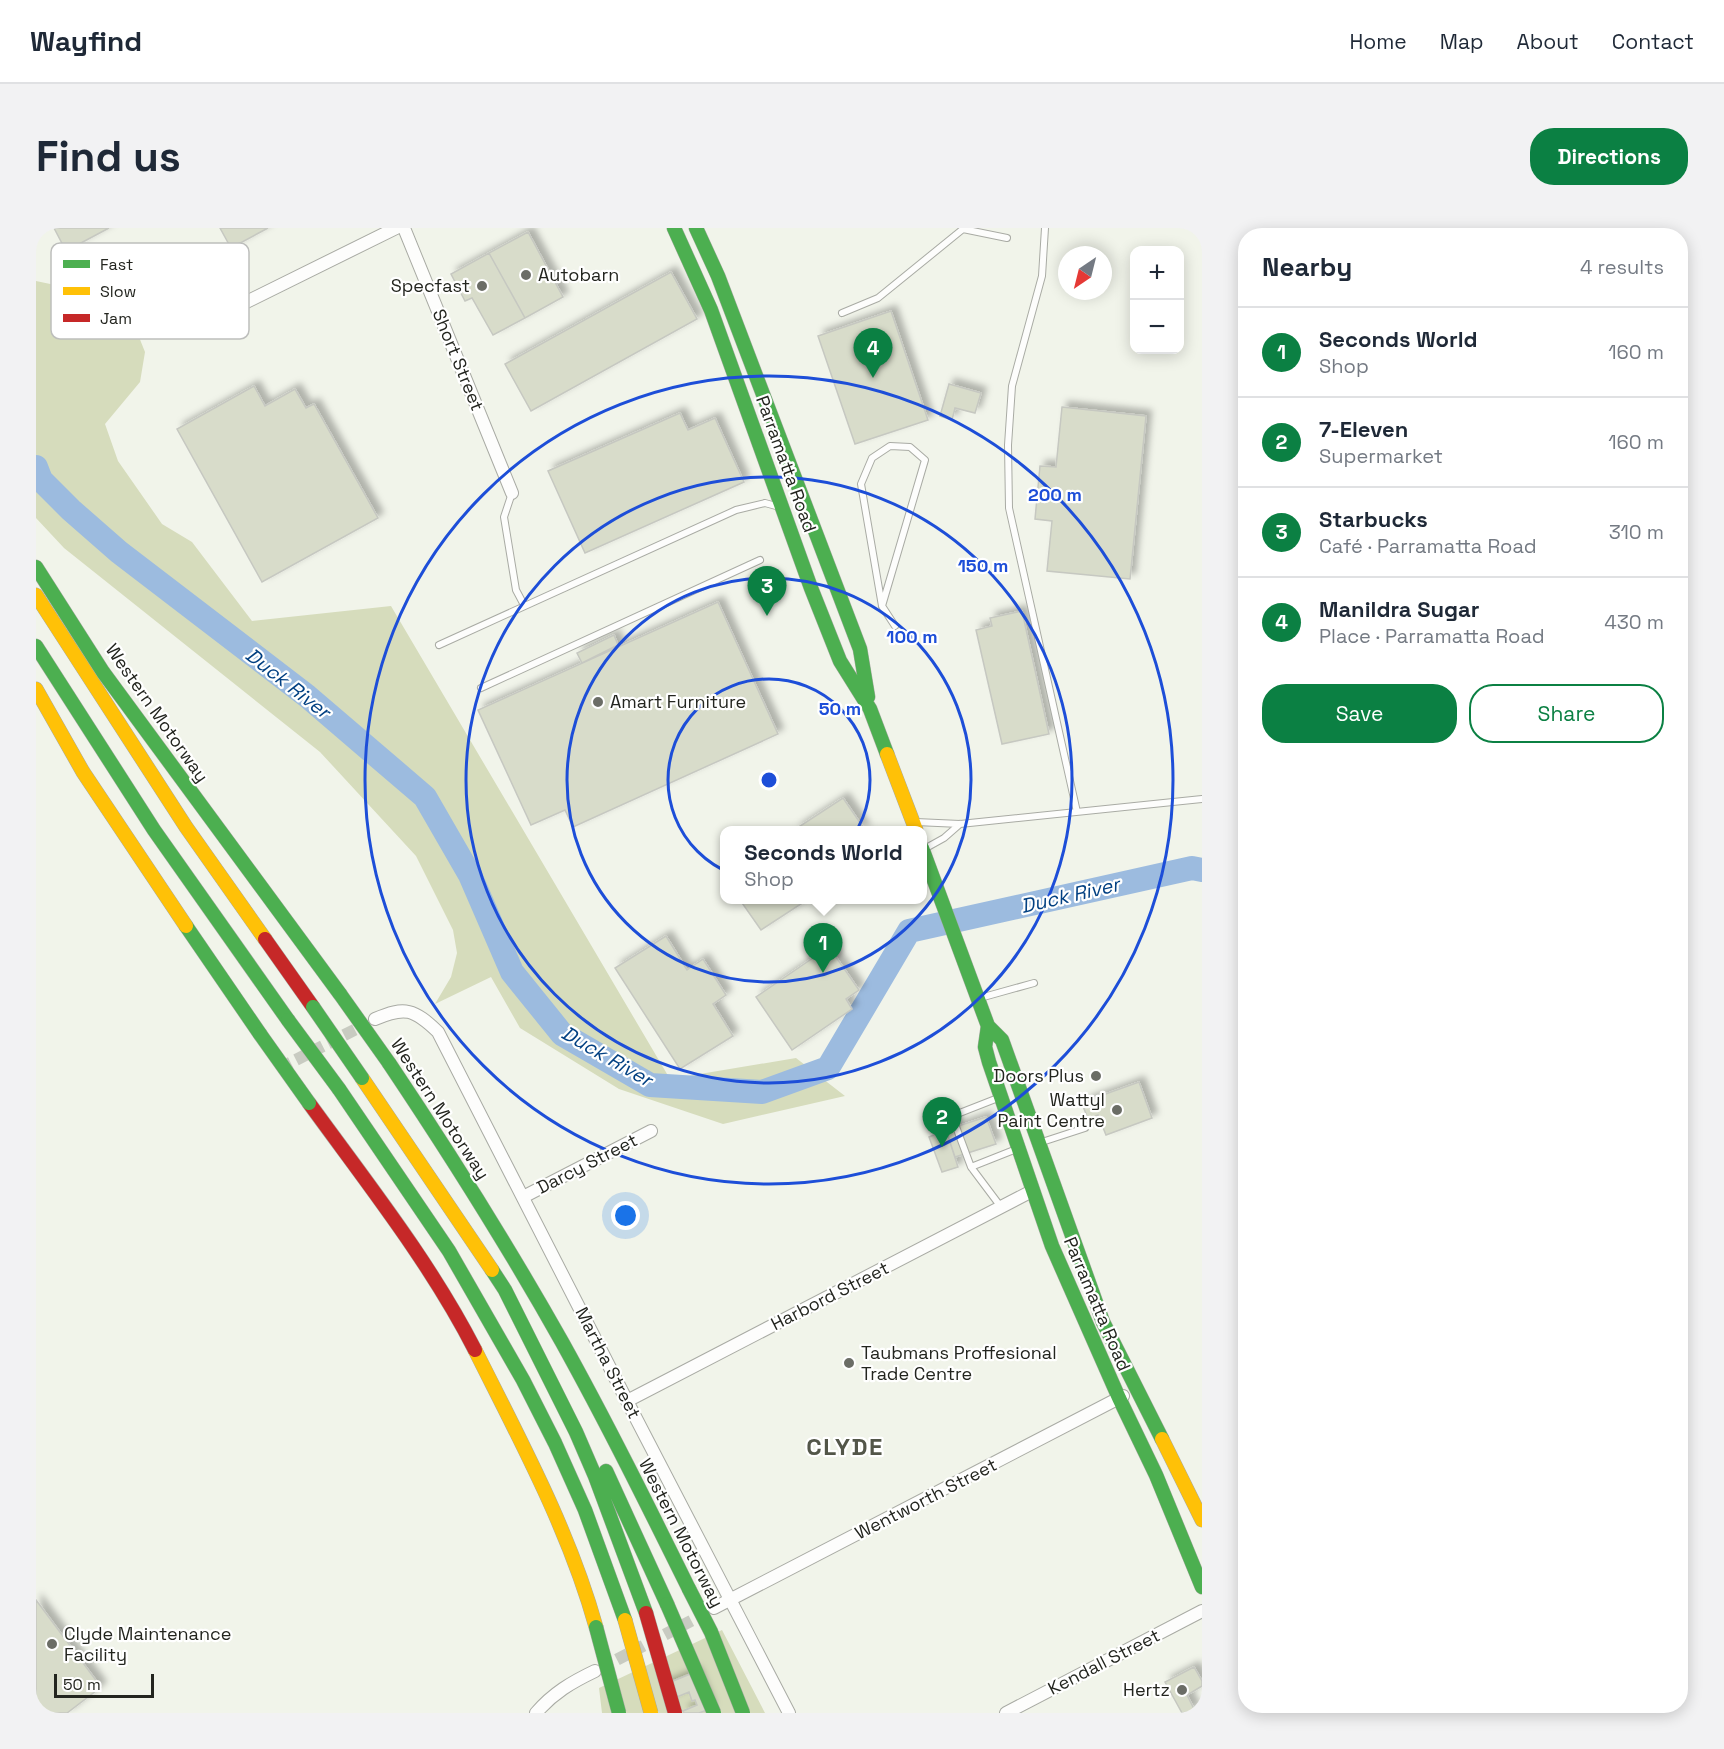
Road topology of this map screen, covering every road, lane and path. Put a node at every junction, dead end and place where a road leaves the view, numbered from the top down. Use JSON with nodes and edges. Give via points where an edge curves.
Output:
{"nodes":[{"id":1,"x":396,"y":228,"type":"edge"},
{"id":2,"x":404,"y":228,"type":"edge"},
{"id":3,"x":674,"y":228,"type":"edge"},
{"id":4,"x":696,"y":228,"type":"edge"},
{"id":5,"x":1045,"y":228,"type":"edge"},
{"id":6,"x":1007,"y":238,"type":"dead end"},
{"id":7,"x":249,"y":301,"type":"edge"},
{"id":8,"x":842,"y":313,"type":"dead end"},
{"id":9,"x":512,"y":493,"type":"joint"},
{"id":10,"x":782,"y":508,"type":"junction"},
{"id":11,"x":760,"y":560,"type":"dead end"},
{"id":12,"x":36,"y":567,"type":"edge"},
{"id":13,"x":36,"y":595,"type":"edge"},
{"id":14,"x":524,"y":605,"type":"junction"},
{"id":15,"x":882,"y":606,"type":"junction"},
{"id":16,"x":895,"y":626,"type":"dead end"},
{"id":17,"x":439,"y":645,"type":"dead end"},
{"id":18,"x":36,"y":646,"type":"edge"},
{"id":19,"x":481,"y":688,"type":"dead end"},
{"id":20,"x":36,"y":689,"type":"edge"},
{"id":21,"x":870,"y":708,"type":"junction"},
{"id":22,"x":1202,"y":799,"type":"edge"},
{"id":23,"x":1077,"y":812,"type":"junction"},
{"id":24,"x":960,"y":824,"type":"junction"},
{"id":25,"x":915,"y":826,"type":"edge"},
{"id":26,"x":927,"y":846,"type":"edge"},
{"id":27,"x":927,"y":864,"type":"edge"},
{"id":28,"x":1034,"y":983,"type":"dead end"},
{"id":29,"x":977,"y":998,"type":"junction"},
{"id":30,"x":375,"y":1019,"type":"tunnel mouth"},
{"id":31,"x":988,"y":1026,"type":"junction"},
{"id":32,"x":1000,"y":1097,"type":"junction"},
{"id":33,"x":1085,"y":1128,"type":"dead end"},
{"id":34,"x":651,"y":1131,"type":"dead end"},
{"id":35,"x":1040,"y":1143,"type":"junction"},
{"id":36,"x":1017,"y":1149,"type":"junction"},
{"id":37,"x":971,"y":1167,"type":"junction"},
{"id":38,"x":1032,"y":1191,"type":"junction"},
{"id":39,"x":523,"y":1197,"type":"junction"},
{"id":40,"x":1001,"y":1207,"type":"junction"},
{"id":41,"x":505,"y":1290,"type":"junction"},
{"id":42,"x":1137,"y":1389,"type":"junction"},
{"id":43,"x":1119,"y":1398,"type":"junction"},
{"id":44,"x":627,"y":1401,"type":"junction"},
{"id":45,"x":1202,"y":1520,"type":"edge"},
{"id":46,"x":1202,"y":1587,"type":"edge"},
{"id":47,"x":731,"y":1600,"type":"junction"},
{"id":48,"x":714,"y":1608,"type":"tunnel mouth"},
{"id":49,"x":1202,"y":1611,"type":"edge"},
{"id":50,"x":595,"y":1671,"type":"tunnel mouth"},
{"id":51,"x":536,"y":1713,"type":"edge"},
{"id":52,"x":619,"y":1713,"type":"edge"},
{"id":53,"x":651,"y":1713,"type":"edge"},
{"id":54,"x":675,"y":1713,"type":"edge"},
{"id":55,"x":714,"y":1713,"type":"edge"},
{"id":56,"x":742,"y":1713,"type":"edge"},
{"id":57,"x":789,"y":1713,"type":"edge"},
{"id":58,"x":1006,"y":1713,"type":"edge"}],
"edges":[{"from":1,"to":7,"type":"street"},
{"from":2,"to":9,"type":"street","name":"Short Street"},
{"from":3,"to":10,"type":"highway","name":"Parramatta Road","via":[[711,310]]},
{"from":4,"to":21,"type":"highway","name":"Parramatta Road","via":[[718,276],[860,649]]},
{"from":5,"to":23,"type":"lane","via":[[1042,276],[1011,386],[1009,508]]},
{"from":6,"to":8,"type":"lane","via":[[963,229],[878,298]]},
{"from":9,"to":14,"type":"lane","via":[[504,517],[516,590]]},
{"from":10,"to":14,"type":"lane","via":[[765,503],[736,510]]},
{"from":10,"to":21,"type":"highway","name":"Parramatta Road","via":[[840,661]]},
{"from":11,"to":19,"type":"lane"},
{"from":12,"to":56,"type":"highway","name":"Western Motorway","bridge":true,"via":[[103,672],[340,994],[437,1134],[557,1334],[711,1632]]},
{"from":13,"to":41,"type":"highway","name":"Western Motorway","bridge":true,"via":[[186,827]]},
{"from":14,"to":17,"type":"lane"},
{"from":15,"to":15,"type":"lane","via":[[861,484],[872,458],[890,446],[910,447],[925,460]]},
{"from":15,"to":16,"type":"lane"},
{"from":18,"to":53,"type":"highway","bridge":true,"via":[[154,830],[449,1251],[517,1370],[585,1510],[625,1620]]},
{"from":20,"to":52,"type":"highway","bridge":true,"via":[[83,772],[150,875],[456,1314],[528,1455],[584,1584]]},
{"from":21,"to":25,"type":"highway","name":"Parramatta Road"},
{"from":22,"to":23,"type":"lane"},
{"from":23,"to":24,"type":"lane"},
{"from":24,"to":25,"type":"lane"},
{"from":24,"to":26,"type":"lane"},
{"from":27,"to":29,"type":"highway","name":"Parramatta Road"},
{"from":28,"to":29,"type":"lane"},
{"from":29,"to":31,"type":"highway","name":"Parramatta Road"},
{"from":30,"to":39,"type":"street","name":"Martha Street","via":[[400,1010],[421,1017],[438,1032]]},
{"from":31,"to":32,"type":"highway","name":"Parramatta Road","via":[[985,1047]]},
{"from":31,"to":35,"type":"highway","name":"Parramatta Road","via":[[1002,1040]]},
{"from":32,"to":36,"type":"highway","name":"Parramatta Road"},
{"from":32,"to":37,"type":"lane","via":[[952,1116]]},
{"from":33,"to":35,"type":"lane"},
{"from":34,"to":39,"type":"street","name":"Darcy Street"},
{"from":35,"to":42,"type":"highway","name":"Parramatta Road","via":[[1103,1322]]},
{"from":36,"to":37,"type":"lane"},
{"from":36,"to":38,"type":"highway","name":"Parramatta Road"},
{"from":37,"to":40,"type":"lane"},
{"from":38,"to":40,"type":"street","name":"Harbord Street"},
{"from":38,"to":43,"type":"highway","name":"Parramatta Road"},
{"from":39,"to":44,"type":"street","name":"Martha Street"},
{"from":40,"to":44,"type":"street","name":"Harbord Street"},
{"from":41,"to":54,"type":"highway","name":"Western Motorway","bridge":true,"via":[[576,1432],[603,1498],[642,1598]]},
{"from":41,"to":55,"type":"highway","bridge":true,"via":[[566,1388],[626,1511]]},
{"from":42,"to":43,"type":"street","name":"Wentworth Street"},
{"from":42,"to":45,"type":"highway","name":"Parramatta Road"},
{"from":43,"to":46,"type":"highway","name":"Parramatta Road"},
{"from":43,"to":47,"type":"street","name":"Wentworth Street"},
{"from":44,"to":47,"type":"street","name":"Martha Street"},
{"from":47,"to":48,"type":"street","name":"Wentworth Street"},
{"from":47,"to":57,"type":"street","name":"Martha Street"},
{"from":49,"to":58,"type":"street","name":"Kendall Street"},
{"from":50,"to":51,"type":"street","via":[[566,1685]]}]}
